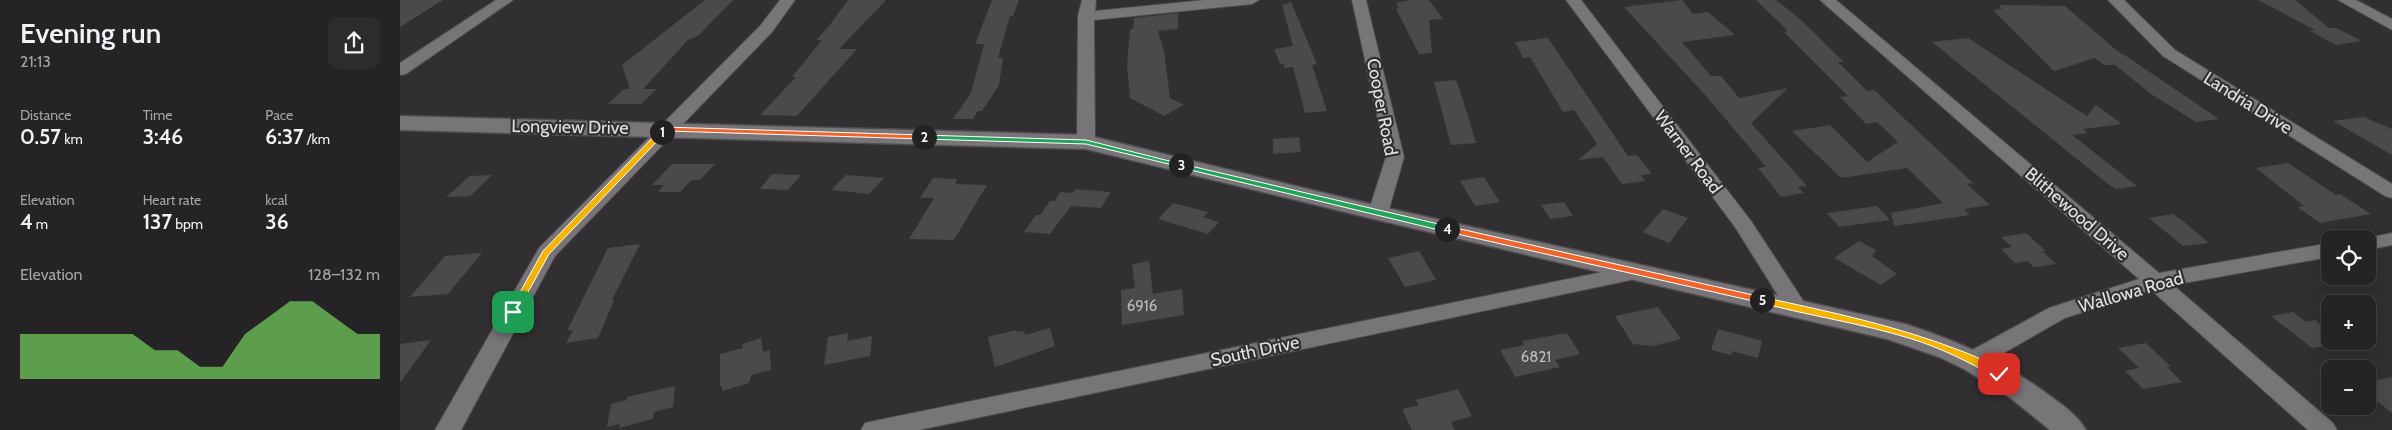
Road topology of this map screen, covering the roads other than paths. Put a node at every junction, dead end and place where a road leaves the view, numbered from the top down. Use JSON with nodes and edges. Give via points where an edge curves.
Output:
{"nodes":[{"id":1,"x":506,"y":0,"type":"edge"},
{"id":2,"x":788,"y":0,"type":"edge"},
{"id":3,"x":1252,"y":0,"type":"edge"},
{"id":4,"x":1358,"y":0,"type":"edge"},
{"id":5,"x":1573,"y":0,"type":"edge"},
{"id":6,"x":1828,"y":0,"type":"edge"},
{"id":7,"x":2115,"y":0,"type":"edge"},
{"id":8,"x":2345,"y":0,"type":"edge"},
{"id":9,"x":1087,"y":8,"type":"edge"},
{"id":10,"x":2392,"y":25,"type":"edge"},
{"id":11,"x":400,"y":70,"type":"edge"},
{"id":12,"x":400,"y":123,"type":"edge"},
{"id":13,"x":665,"y":129,"type":"junction"},
{"id":14,"x":1086,"y":142,"type":"junction"},
{"id":15,"x":2392,"y":192,"type":"edge"},
{"id":16,"x":1378,"y":213,"type":"junction"},
{"id":17,"x":2392,"y":240,"type":"edge"},
{"id":18,"x":2376,"y":243,"type":"edge"},
{"id":19,"x":2321,"y":252,"type":"edge"},
{"id":20,"x":1637,"y":272,"type":"junction"},
{"id":21,"x":2155,"y":281,"type":"junction"},
{"id":22,"x":1797,"y":308,"type":"junction"},
{"id":23,"x":1973,"y":360,"type":"junction"},
{"id":24,"x":448,"y":430,"type":"edge"},
{"id":25,"x":874,"y":430,"type":"edge"},
{"id":26,"x":2070,"y":430,"type":"edge"},
{"id":27,"x":2324,"y":430,"type":"edge"}],
"edges":[{"from":1,"to":11,"type":"street"},
{"from":2,"to":13,"type":"street","via":[[766,29]]},
{"from":3,"to":9,"type":"street"},
{"from":4,"to":16,"type":"street","name":"Cooper Road","via":[[1395,157]]},
{"from":5,"to":22,"type":"street","name":"Warner Road","via":[[1744,225]]},
{"from":6,"to":21,"type":"street","name":"Blithewood Drive"},
{"from":7,"to":15,"type":"street","name":"Landria Drive","via":[[2169,53]]},
{"from":8,"to":10,"type":"street"},
{"from":9,"to":14,"type":"street"},
{"from":12,"to":13,"type":"street","name":"Longview Drive"},
{"from":13,"to":14,"type":"street","name":"Longview Drive"},
{"from":13,"to":24,"type":"street","via":[[546,253]]},
{"from":14,"to":16,"type":"street","name":"Longview Drive"},
{"from":16,"to":20,"type":"street","name":"Longview Drive"},
{"from":17,"to":18,"type":"street"},
{"from":19,"to":21,"type":"street","name":"Wallowa Road"},
{"from":20,"to":22,"type":"street","name":"Longview Drive"},
{"from":20,"to":25,"type":"street","name":"South Drive"},
{"from":21,"to":23,"type":"street","name":"Wallowa Road","via":[[2057,313]]},
{"from":21,"to":27,"type":"street","name":"Blithewood Drive"},
{"from":22,"to":23,"type":"street","name":"Longview Drive","via":[[1917,337]]},
{"from":23,"to":26,"type":"street","name":"Longview Drive","via":[[2018,386]]}]}
